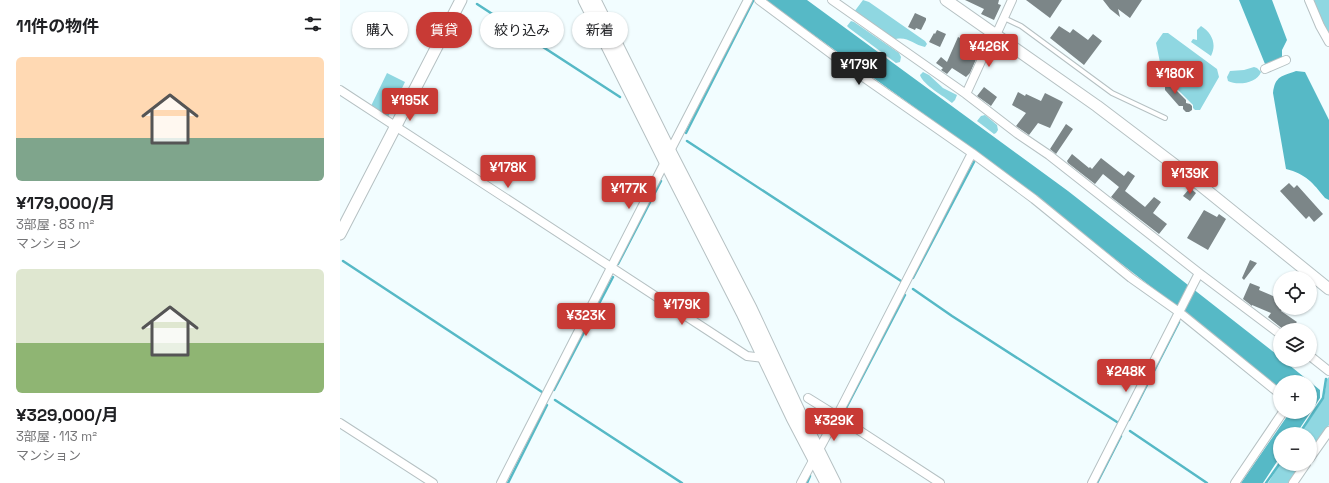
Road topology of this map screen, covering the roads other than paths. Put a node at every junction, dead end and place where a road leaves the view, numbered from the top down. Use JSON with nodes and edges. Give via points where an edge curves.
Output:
{"nodes":[{"id":1,"x":461,"y":0,"type":"edge"},
{"id":2,"x":584,"y":0,"type":"edge"},
{"id":3,"x":595,"y":0,"type":"edge"},
{"id":4,"x":748,"y":0,"type":"edge"},
{"id":5,"x":759,"y":0,"type":"edge"},
{"id":6,"x":832,"y":0,"type":"edge"},
{"id":7,"x":946,"y":0,"type":"edge"},
{"id":8,"x":1012,"y":0,"type":"edge"},
{"id":9,"x":1308,"y":0,"type":"edge"},
{"id":10,"x":1004,"y":18,"type":"junction"},
{"id":11,"x":995,"y":34,"type":"junction"},
{"id":12,"x":1329,"y":42,"type":"edge"},
{"id":13,"x":1286,"y":60,"type":"dead end"},
{"id":14,"x":1265,"y":70,"type":"dead end"},
{"id":15,"x":340,"y":90,"type":"edge"},
{"id":16,"x":966,"y":94,"type":"junction"},
{"id":17,"x":1165,"y":118,"type":"dead end"},
{"id":18,"x":395,"y":127,"type":"junction"},
{"id":19,"x":670,"y":151,"type":"junction"},
{"id":20,"x":972,"y":152,"type":"junction"},
{"id":21,"x":665,"y":162,"type":"junction"},
{"id":22,"x":340,"y":234,"type":"edge"},
{"id":23,"x":610,"y":268,"type":"junction"},
{"id":24,"x":1199,"y":273,"type":"junction"},
{"id":25,"x":1329,"y":289,"type":"edge"},
{"id":26,"x":1180,"y":310,"type":"junction"},
{"id":27,"x":1273,"y":329,"type":"edge"},
{"id":28,"x":764,"y":358,"type":"junction"},
{"id":29,"x":1317,"y":362,"type":"edge"},
{"id":30,"x":1329,"y":371,"type":"edge"},
{"id":31,"x":1273,"y":388,"type":"edge"},
{"id":32,"x":808,"y":398,"type":"dead end"},
{"id":33,"x":838,"y":416,"type":"junction"},
{"id":34,"x":1278,"y":419,"type":"edge"},
{"id":35,"x":340,"y":423,"type":"edge"},
{"id":36,"x":1329,"y":431,"type":"edge"},
{"id":37,"x":1317,"y":448,"type":"edge"},
{"id":38,"x":816,"y":454,"type":"junction"},
{"id":39,"x":1301,"y":471,"type":"edge"},
{"id":40,"x":433,"y":483,"type":"edge"},
{"id":41,"x":501,"y":483,"type":"edge"},
{"id":42,"x":801,"y":483,"type":"edge"},
{"id":43,"x":826,"y":483,"type":"edge"},
{"id":44,"x":835,"y":483,"type":"edge"},
{"id":45,"x":940,"y":483,"type":"edge"},
{"id":46,"x":1092,"y":483,"type":"edge"},
{"id":47,"x":1236,"y":483,"type":"edge"},
{"id":48,"x":1293,"y":483,"type":"edge"}],
"edges":[{"from":1,"to":18,"type":"street"},
{"from":2,"to":21,"type":"street"},
{"from":3,"to":19,"type":"street"},
{"from":4,"to":19,"type":"street"},
{"from":5,"to":20,"type":"street","via":[[853,70]]},
{"from":6,"to":16,"type":"street"},
{"from":7,"to":11,"type":"street"},
{"from":8,"to":10,"type":"street"},
{"from":9,"to":12,"type":"street"},
{"from":10,"to":11,"type":"street"},
{"from":10,"to":17,"type":"lane","via":[[1021,26],[1112,92]]},
{"from":11,"to":16,"type":"street"},
{"from":11,"to":25,"type":"street","via":[[1172,163]]},
{"from":13,"to":14,"type":"street"},
{"from":15,"to":18,"type":"street"},
{"from":16,"to":24,"type":"street","via":[[1081,179]]},
{"from":18,"to":22,"type":"street"},
{"from":18,"to":23,"type":"street"},
{"from":19,"to":38,"type":"street","via":[[751,308],[800,413]]},
{"from":20,"to":26,"type":"street","via":[[1130,278]]},
{"from":20,"to":33,"type":"street"},
{"from":21,"to":23,"type":"street"},
{"from":21,"to":28,"type":"street"},
{"from":23,"to":28,"type":"street","via":[[747,356]]},
{"from":23,"to":41,"type":"street"},
{"from":24,"to":26,"type":"street"},
{"from":24,"to":27,"type":"street"},
{"from":26,"to":31,"type":"street"},
{"from":26,"to":46,"type":"street"},
{"from":28,"to":38,"type":"street","via":[[792,418]]},
{"from":29,"to":30,"type":"street"},
{"from":32,"to":33,"type":"street"},
{"from":33,"to":38,"type":"street"},
{"from":33,"to":45,"type":"street"},
{"from":34,"to":47,"type":"street"},
{"from":35,"to":40,"type":"street"},
{"from":36,"to":37,"type":"street"},
{"from":38,"to":42,"type":"street"},
{"from":38,"to":43,"type":"street"},
{"from":38,"to":44,"type":"street"},
{"from":39,"to":48,"type":"street"}]}
